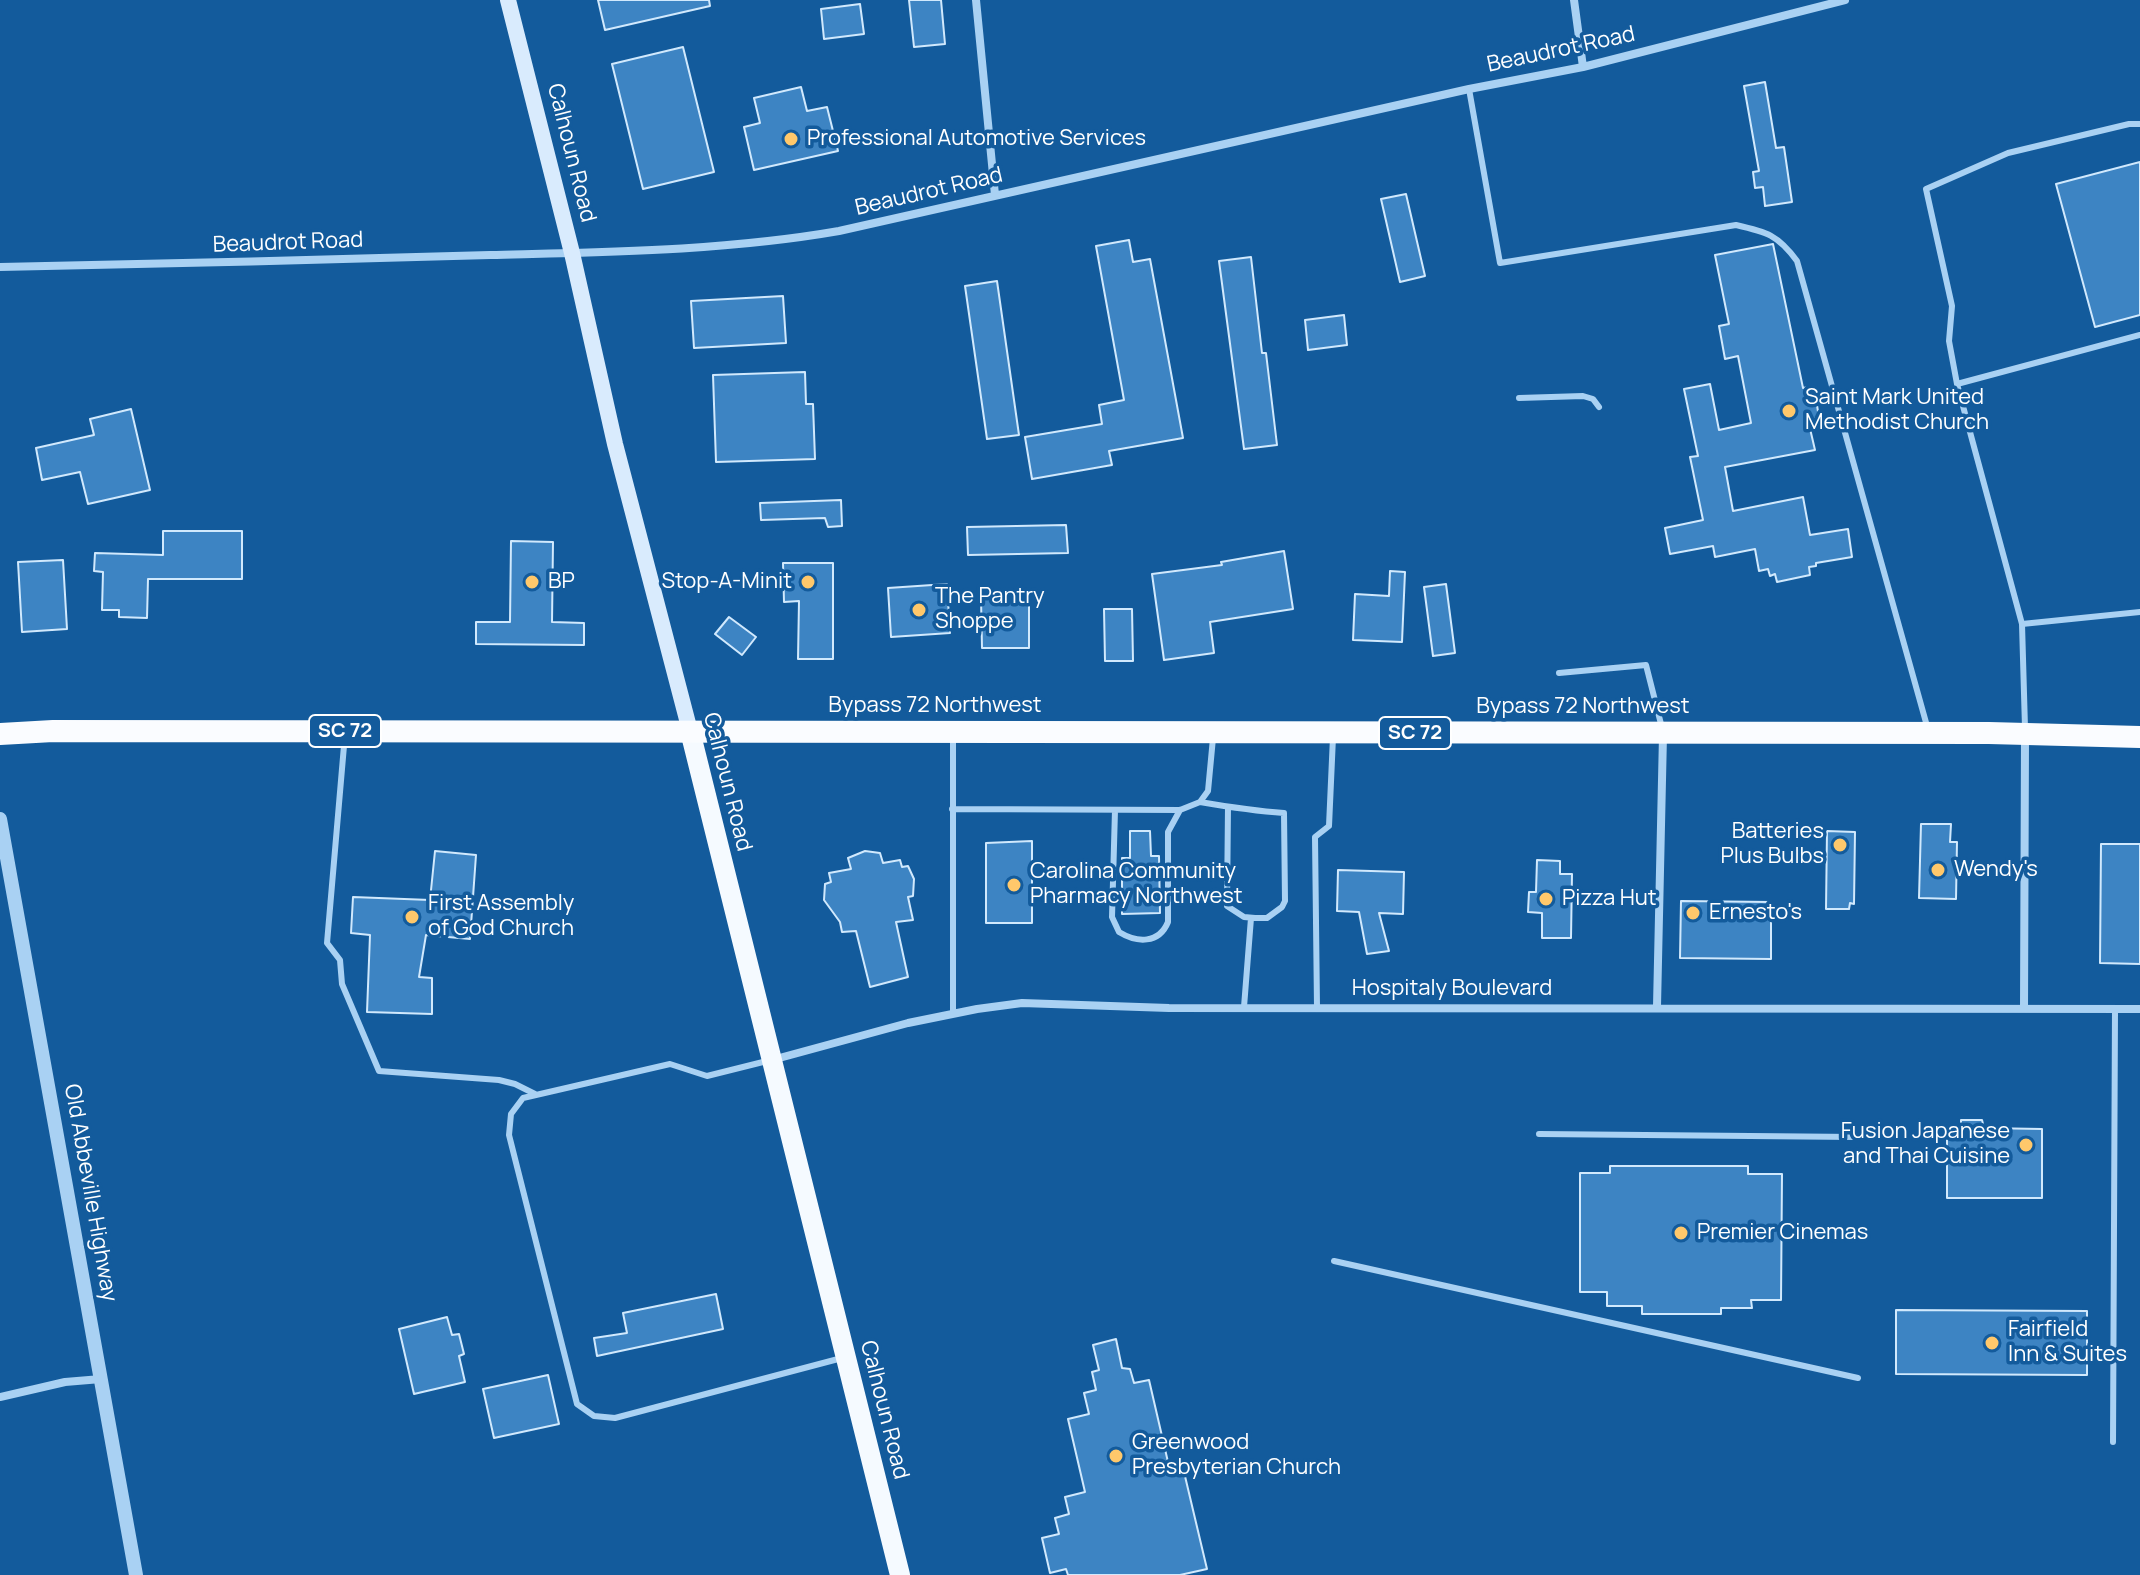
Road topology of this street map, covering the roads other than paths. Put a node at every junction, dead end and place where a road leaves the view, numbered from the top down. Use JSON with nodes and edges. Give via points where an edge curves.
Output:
{"nodes":[{"id":1,"x":508,"y":0,"type":"edge"},
{"id":2,"x":976,"y":0,"type":"edge"},
{"id":3,"x":1574,"y":0,"type":"edge"},
{"id":4,"x":1845,"y":0,"type":"edge"},
{"id":5,"x":1583,"y":67,"type":"junction"},
{"id":6,"x":1469,"y":89,"type":"junction"},
{"id":7,"x":2140,"y":124,"type":"edge"},
{"id":8,"x":995,"y":195,"type":"junction"},
{"id":9,"x":572,"y":253,"type":"junction"},
{"id":10,"x":0,"y":267,"type":"edge"},
{"id":11,"x":2140,"y":335,"type":"edge"},
{"id":12,"x":1957,"y":384,"type":"junction"},
{"id":13,"x":1519,"y":398,"type":"dead end"},
{"id":14,"x":1599,"y":407,"type":"dead end"},
{"id":15,"x":2140,"y":612,"type":"edge"},
{"id":16,"x":2022,"y":624,"type":"junction"},
{"id":17,"x":1559,"y":673,"type":"dead end"},
{"id":18,"x":346,"y":731,"type":"junction"},
{"id":19,"x":690,"y":731,"type":"junction"},
{"id":20,"x":953,"y":732,"type":"junction"},
{"id":21,"x":1213,"y":733,"type":"junction"},
{"id":22,"x":1333,"y":733,"type":"junction"},
{"id":23,"x":0,"y":734,"type":"edge"},
{"id":24,"x":1663,"y":734,"type":"junction"},
{"id":25,"x":1929,"y":734,"type":"junction"},
{"id":26,"x":2025,"y":735,"type":"junction"},
{"id":27,"x":2140,"y":737,"type":"edge"},
{"id":28,"x":1200,"y":802,"type":"junction"},
{"id":29,"x":1228,"y":807,"type":"junction"},
{"id":30,"x":952,"y":809,"type":"junction"},
{"id":31,"x":1115,"y":810,"type":"junction"},
{"id":32,"x":1180,"y":810,"type":"junction"},
{"id":33,"x":0,"y":819,"type":"edge"},
{"id":34,"x":1251,"y":918,"type":"junction"},
{"id":35,"x":1657,"y":1006,"type":"junction"},
{"id":36,"x":1244,"y":1007,"type":"junction"},
{"id":37,"x":1317,"y":1007,"type":"junction"},
{"id":38,"x":2024,"y":1008,"type":"junction"},
{"id":39,"x":2115,"y":1009,"type":"junction"},
{"id":40,"x":2140,"y":1009,"type":"edge"},
{"id":41,"x":953,"y":1014,"type":"junction"},
{"id":42,"x":772,"y":1060,"type":"junction"},
{"id":43,"x":536,"y":1094,"type":"junction"},
{"id":44,"x":1539,"y":1134,"type":"dead end"},
{"id":45,"x":1856,"y":1137,"type":"dead end"},
{"id":46,"x":1334,"y":1261,"type":"dead end"},
{"id":47,"x":846,"y":1357,"type":"junction"},
{"id":48,"x":1858,"y":1378,"type":"dead end"},
{"id":49,"x":101,"y":1379,"type":"junction"},
{"id":50,"x":0,"y":1397,"type":"edge"},
{"id":51,"x":2113,"y":1442,"type":"dead end"},
{"id":52,"x":136,"y":1575,"type":"edge"},
{"id":53,"x":900,"y":1575,"type":"edge"}],
"edges":[{"from":1,"to":9,"type":"main road","name":"Calhoun Road"},
{"from":2,"to":8,"type":"street"},
{"from":3,"to":5,"type":"street"},
{"from":4,"to":5,"type":"street","name":"Beaudrot Road"},
{"from":5,"to":6,"type":"street","name":"Beaudrot Road"},
{"from":6,"to":8,"type":"street","name":"Beaudrot Road"},
{"from":6,"to":25,"type":"lane","via":[[1500,263],[1736,225],[1783,242],[1797,261]]},
{"from":7,"to":12,"type":"lane","via":[[2008,153],[1926,189],[1952,306],[1949,341]]},
{"from":8,"to":9,"type":"street","name":"Beaudrot Road","via":[[790,240]]},
{"from":9,"to":10,"type":"street","name":"Beaudrot Road"},
{"from":9,"to":19,"type":"main road","name":"Calhoun Road","via":[[615,444]]},
{"from":11,"to":12,"type":"lane"},
{"from":12,"to":16,"type":"lane"},
{"from":13,"to":14,"type":"lane","via":[[1583,396]]},
{"from":15,"to":16,"type":"lane"},
{"from":16,"to":26,"type":"lane"},
{"from":17,"to":24,"type":"lane","via":[[1646,665]]},
{"from":18,"to":19,"type":"highway","number":"SC 72"},
{"from":18,"to":23,"type":"highway","number":"SC 72"},
{"from":18,"to":43,"type":"lane","via":[[327,943],[340,960],[342,984],[379,1071],[499,1080]]},
{"from":19,"to":20,"type":"highway","name":"Bypass 72 Northwest","number":"SC 72"},
{"from":19,"to":42,"type":"main road","name":"Calhoun Road"},
{"from":20,"to":21,"type":"highway","name":"Bypass 72 Northwest","number":"SC 72"},
{"from":20,"to":30,"type":"lane"},
{"from":21,"to":22,"type":"highway","name":"Bypass 72 Northwest","number":"SC 72"},
{"from":21,"to":28,"type":"lane","via":[[1211,779]]},
{"from":22,"to":24,"type":"highway","name":"Bypass 72 Northwest","number":"SC 72"},
{"from":22,"to":37,"type":"lane","via":[[1329,826],[1315,837]]},
{"from":24,"to":25,"type":"highway","name":"Bypass 72 Northwest","number":"SC 72"},
{"from":24,"to":35,"type":"street"},
{"from":25,"to":26,"type":"highway","name":"Bypass 72 Northwest","number":"SC 72"},
{"from":26,"to":27,"type":"highway","name":"Bypass 72 Northwest","number":"SC 72"},
{"from":26,"to":38,"type":"street"},
{"from":28,"to":29,"type":"lane"},
{"from":28,"to":32,"type":"lane"},
{"from":29,"to":34,"type":"lane","via":[[1227,906]]},
{"from":29,"to":34,"type":"lane","via":[[1284,813],[1285,901],[1275,914]]},
{"from":30,"to":31,"type":"lane"},
{"from":30,"to":41,"type":"lane"},
{"from":31,"to":32,"type":"lane"},
{"from":31,"to":32,"type":"lane","via":[[1112,917],[1119,932],[1136,940],[1156,937],[1168,922],[1168,832]]},
{"from":33,"to":49,"type":"street","name":"Old Abbeville Highway"},
{"from":34,"to":36,"type":"lane"},
{"from":35,"to":37,"type":"street","name":"Hospitaly Boulevard"},
{"from":35,"to":38,"type":"street","name":"Hospitaly Boulevard"},
{"from":36,"to":37,"type":"street","name":"Hospitaly Boulevard"},
{"from":36,"to":41,"type":"street","name":"Hospitaly Boulevard","via":[[1022,1003]]},
{"from":38,"to":39,"type":"street","name":"Hospitaly Boulevard"},
{"from":39,"to":40,"type":"street","name":"Hospitaly Boulevard"},
{"from":39,"to":51,"type":"lane"},
{"from":41,"to":42,"type":"street","name":"Hospitaly Boulevard"},
{"from":42,"to":43,"type":"lane","via":[[707,1076],[670,1064]]},
{"from":42,"to":47,"type":"main road","name":"Calhoun Road"},
{"from":43,"to":47,"type":"lane","via":[[523,1098],[511,1114],[509,1135],[577,1404],[594,1416],[615,1418]]},
{"from":44,"to":45,"type":"lane"},
{"from":46,"to":48,"type":"lane"},
{"from":47,"to":53,"type":"main road","name":"Calhoun Road"},
{"from":49,"to":50,"type":"street"},
{"from":49,"to":52,"type":"street","name":"Old Abbeville Highway"}]}
